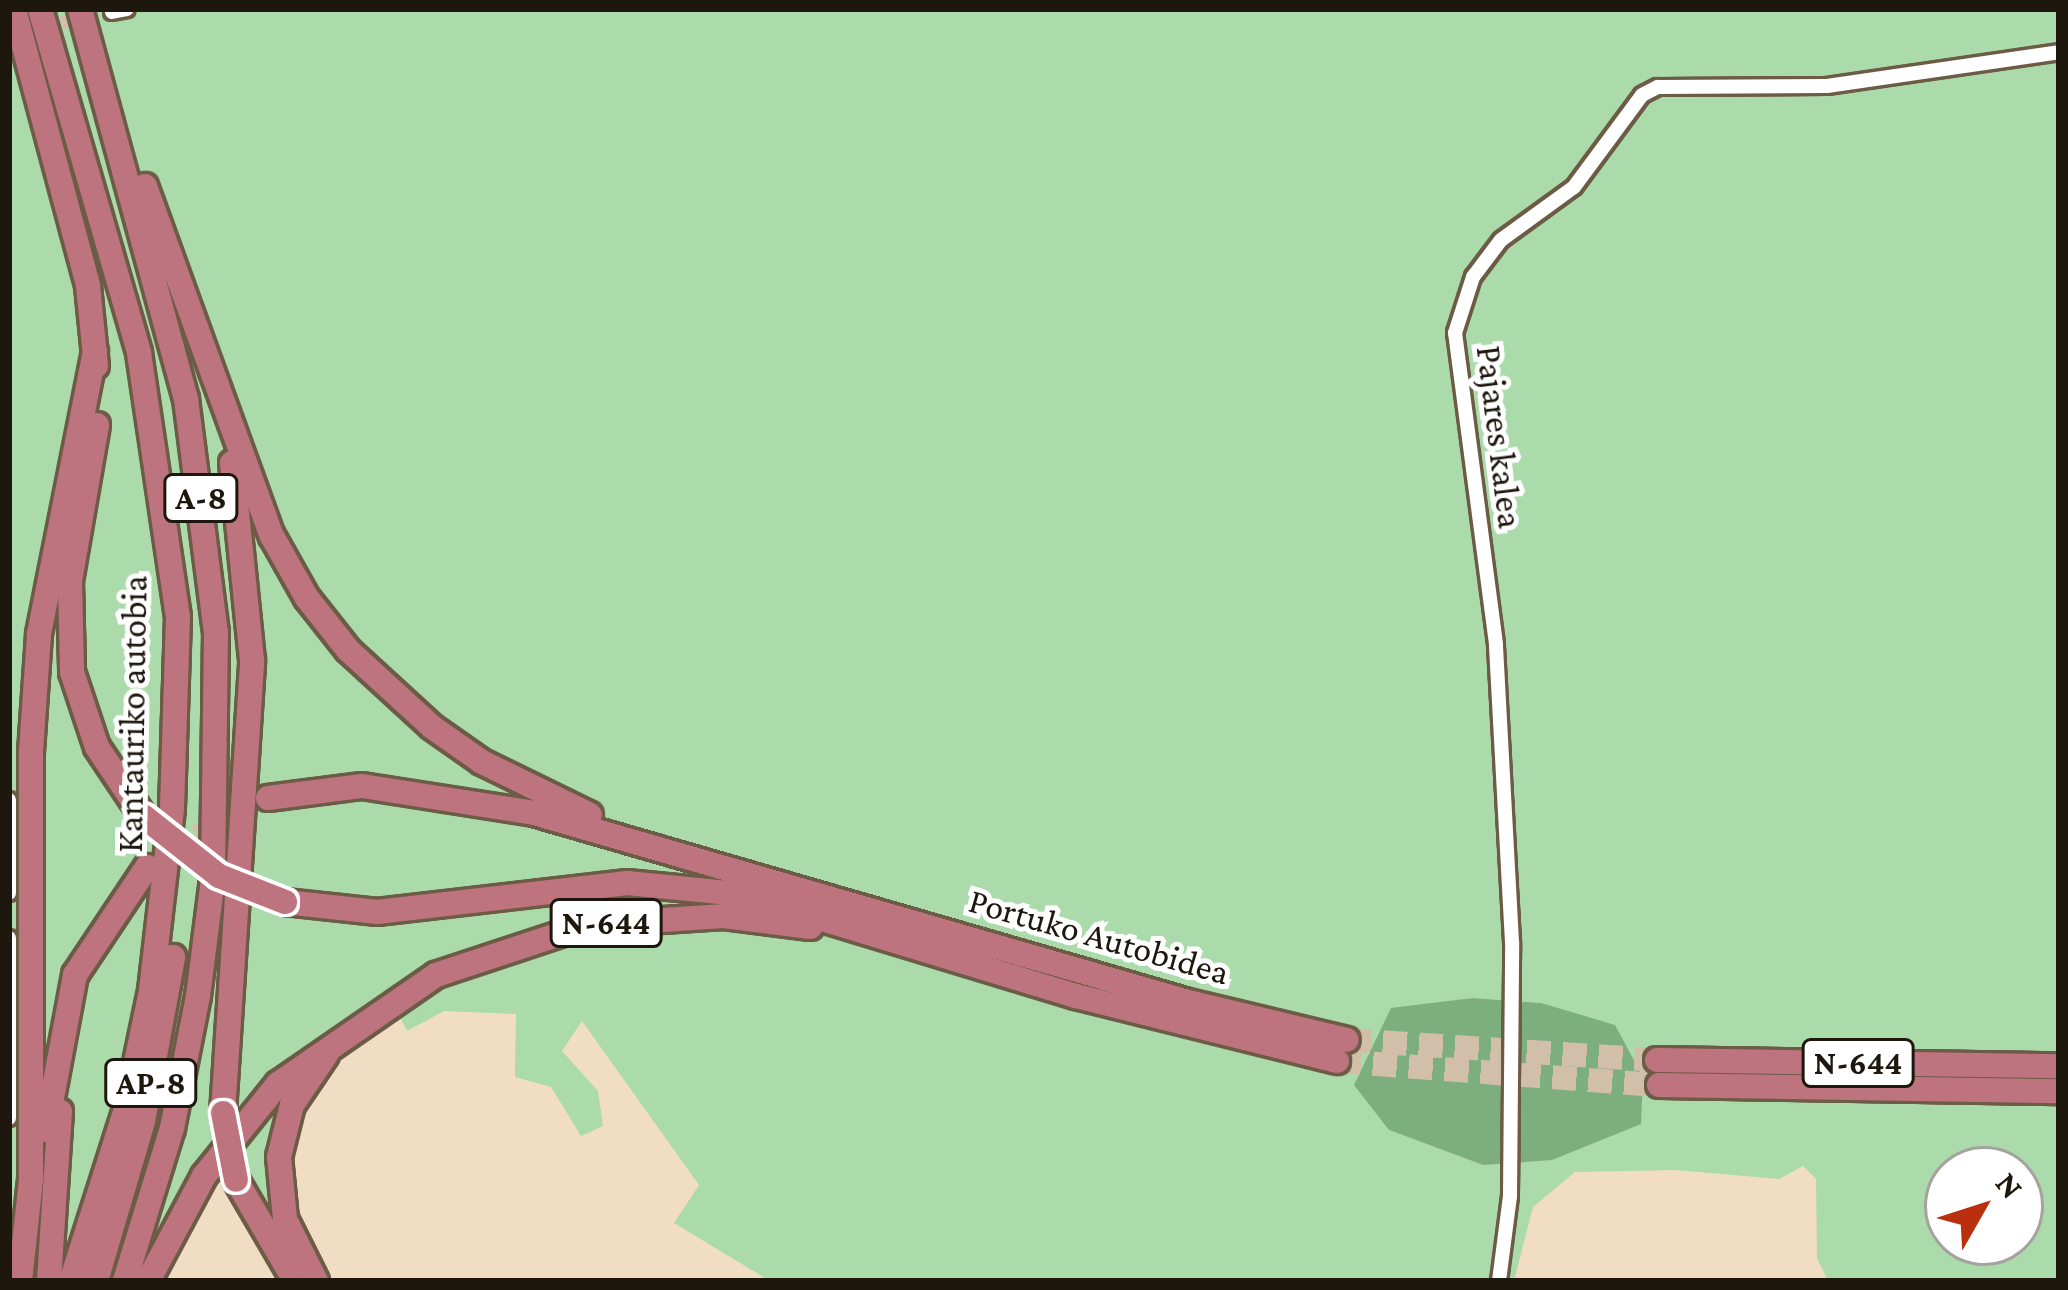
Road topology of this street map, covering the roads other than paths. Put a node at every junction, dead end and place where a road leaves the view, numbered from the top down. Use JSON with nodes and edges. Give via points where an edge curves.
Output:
{"nodes":[{"id":1,"x":14,"y":9,"type":"edge"},
{"id":2,"x":40,"y":9,"type":"edge"},
{"id":3,"x":80,"y":9,"type":"edge"},
{"id":4,"x":2059,"y":52,"type":"edge"},
{"id":5,"x":105,"y":92,"type":"junction"},
{"id":6,"x":95,"y":351,"type":"junction"},
{"id":7,"x":221,"y":398,"type":"junction"},
{"id":8,"x":178,"y":617,"type":"junction"},
{"id":9,"x":268,"y":798,"type":"tunnel mouth"},
{"id":10,"x":9,"y":800,"type":"edge"},
{"id":11,"x":699,"y":856,"type":"junction"},
{"id":12,"x":147,"y":867,"type":"tunnel mouth"},
{"id":13,"x":9,"y":893,"type":"edge"},
{"id":14,"x":9,"y":938,"type":"edge"},
{"id":15,"x":886,"y":941,"type":"junction"},
{"id":16,"x":348,"y":1030,"type":"junction"},
{"id":17,"x":60,"y":1036,"type":"junction"},
{"id":18,"x":2059,"y":1066,"type":"edge"},
{"id":19,"x":2059,"y":1091,"type":"edge"},
{"id":20,"x":9,"y":1118,"type":"edge"},
{"id":21,"x":20,"y":1281,"type":"edge"},
{"id":22,"x":29,"y":1281,"type":"edge"},
{"id":23,"x":49,"y":1281,"type":"edge"},
{"id":24,"x":71,"y":1281,"type":"edge"},
{"id":25,"x":96,"y":1281,"type":"edge"},
{"id":26,"x":125,"y":1281,"type":"edge"},
{"id":27,"x":148,"y":1281,"type":"edge"},
{"id":28,"x":295,"y":1281,"type":"edge"},
{"id":29,"x":316,"y":1281,"type":"edge"},
{"id":30,"x":1499,"y":1281,"type":"edge"}],
"edges":[{"from":1,"to":6,"type":"highway","via":[[88,286]]},
{"from":2,"to":8,"type":"highway","name":"Kantauriko autobia","number":"A-8","via":[[139,353]]},
{"from":3,"to":5,"type":"highway","name":"Kantauriko autobia","number":"A-8"},
{"from":4,"to":30,"type":"street","name":"Pajares kalea","via":[[1827,86],[1658,88],[1642,95],[1574,188],[1501,240],[1472,277],[1455,333],[1496,644],[1512,942],[1510,1196]]},
{"from":5,"to":7,"type":"highway"},
{"from":5,"to":26,"type":"highway","name":"Kantauriko autobia","number":"A-8","via":[[186,399],[216,656],[213,879],[198,996],[172,1128]]},
{"from":6,"to":15,"type":"highway","bridge":true,"via":[[98,415],[70,581],[70,648],[97,747],[143,816],[218,876],[285,902],[377,912],[588,885],[680,885],[779,903]]},
{"from":6,"to":21,"type":"highway","via":[[39,634],[31,752],[31,1179]]},
{"from":7,"to":11,"type":"highway","number":"N-644","via":[[287,567],[389,692],[530,789]]},
{"from":7,"to":28,"type":"highway","bridge":true,"via":[[249,576],[252,660],[223,1113],[236,1180]]},
{"from":8,"to":24,"type":"highway","name":"Kantauriko autobia","number":"A-8","via":[[172,809],[151,992],[127,1106]]},
{"from":8,"to":25,"type":"highway","number":"AP-8","via":[[188,722],[178,920],[143,1121]]},
{"from":9,"to":11,"type":"highway","number":"N-644","via":[[339,786],[431,793]]},
{"from":10,"to":13,"type":"street"},
{"from":11,"to":15,"type":"highway","name":"Portuko Autobidea","number":"N-644","via":[[1342,1050],[1076,996]]},
{"from":12,"to":17,"type":"highway","via":[[94,938]]},
{"from":14,"to":20,"type":"street"},
{"from":15,"to":16,"type":"highway","number":"N-644","via":[[724,916],[587,925],[436,975]]},
{"from":16,"to":27,"type":"highway","number":"N-644","via":[[304,1060],[229,1141]]},
{"from":16,"to":29,"type":"highway","number":"N-644","via":[[292,1106],[279,1157],[285,1219]]},
{"from":17,"to":22,"type":"highway"},
{"from":17,"to":23,"type":"highway"},
{"from":18,"to":19,"type":"highway","number":"N-644","via":[[1658,1072]]}]}
